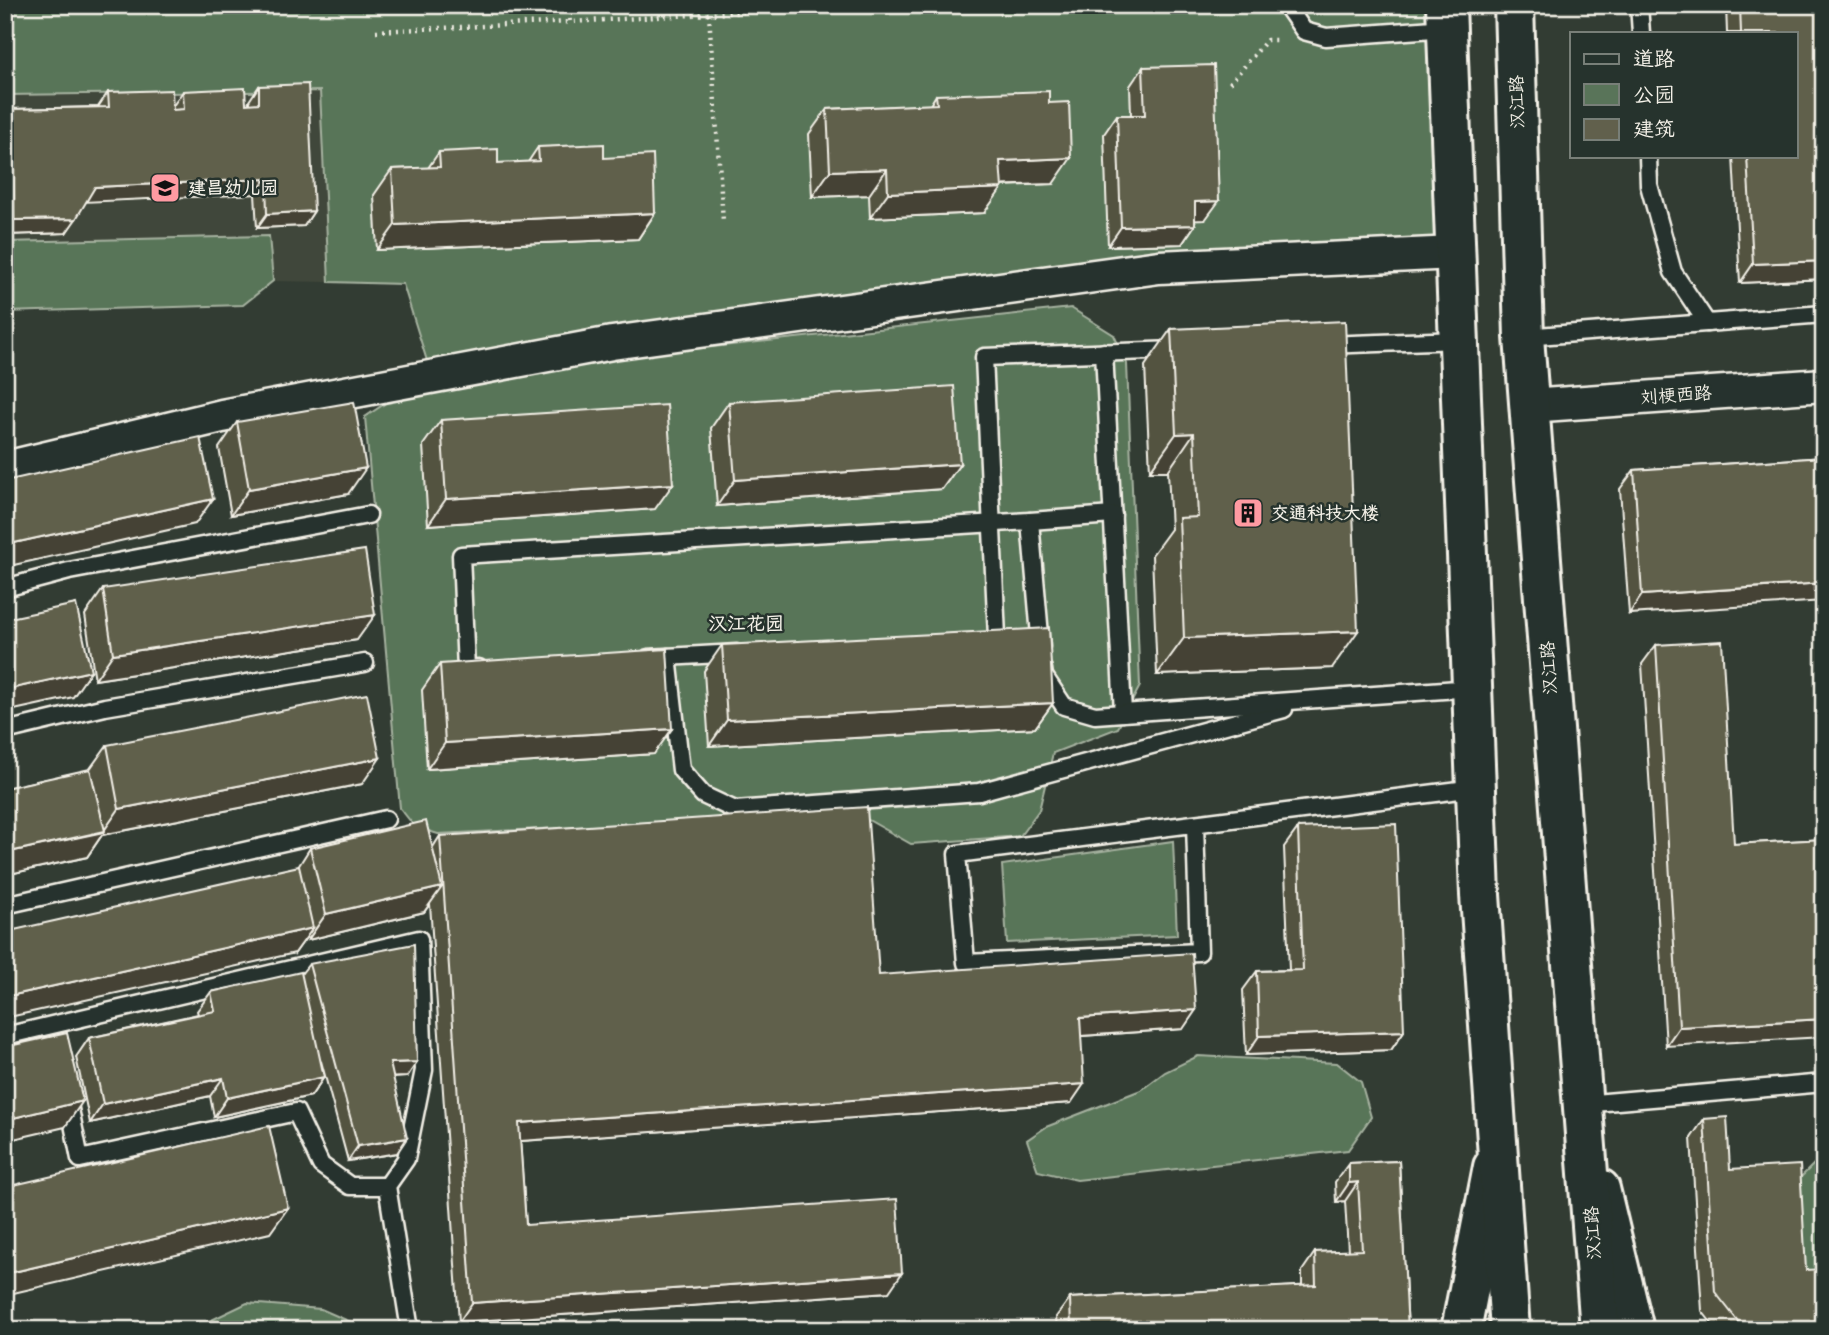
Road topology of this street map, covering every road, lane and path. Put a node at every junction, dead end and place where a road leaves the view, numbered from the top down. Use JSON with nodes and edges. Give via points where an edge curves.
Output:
{"nodes":[{"id":1,"x":568,"y":5,"type":"edge"},
{"id":2,"x":866,"y":5,"type":"edge"},
{"id":3,"x":1286,"y":5,"type":"edge"},
{"id":4,"x":1514,"y":5,"type":"edge"},
{"id":5,"x":1639,"y":5,"type":"edge"},
{"id":6,"x":709,"y":14,"type":"junction"},
{"id":7,"x":1447,"y":17,"type":"edge"},
{"id":8,"x":570,"y":22,"type":"junction"},
{"id":9,"x":376,"y":31,"type":"dead end"},
{"id":10,"x":1640,"y":32,"type":"edge"},
{"id":11,"x":1326,"y":37,"type":"junction"},
{"id":12,"x":1230,"y":83,"type":"dead end"},
{"id":13,"x":1647,"y":158,"type":"edge"},
{"id":14,"x":723,"y":221,"type":"dead end"},
{"id":15,"x":1455,"y":253,"type":"junction"},
{"id":16,"x":1824,"y":314,"type":"edge"},
{"id":17,"x":1706,"y":323,"type":"junction"},
{"id":18,"x":1524,"y":337,"type":"junction"},
{"id":19,"x":1459,"y":340,"type":"junction"},
{"id":20,"x":1308,"y":345,"type":"edge"},
{"id":21,"x":1186,"y":350,"type":"edge"},
{"id":22,"x":1104,"y":352,"type":"junction"},
{"id":23,"x":1824,"y":385,"type":"edge"},
{"id":24,"x":1529,"y":406,"type":"junction"},
{"id":25,"x":5,"y":468,"type":"edge"},
{"id":26,"x":368,"y":515,"type":"edge"},
{"id":27,"x":1113,"y":515,"type":"junction"},
{"id":28,"x":1030,"y":521,"type":"junction"},
{"id":29,"x":992,"y":524,"type":"junction"},
{"id":30,"x":5,"y":588,"type":"edge"},
{"id":31,"x":1040,"y":634,"type":"junction"},
{"id":32,"x":750,"y":652,"type":"edge"},
{"id":33,"x":668,"y":657,"type":"junction"},
{"id":34,"x":628,"y":659,"type":"edge"},
{"id":35,"x":365,"y":663,"type":"edge"},
{"id":36,"x":493,"y":667,"type":"edge"},
{"id":37,"x":1472,"y":688,"type":"junction"},
{"id":38,"x":1320,"y":699,"type":"junction"},
{"id":39,"x":1123,"y":713,"type":"junction"},
{"id":40,"x":5,"y":731,"type":"edge"},
{"id":41,"x":1475,"y":788,"type":"junction"},
{"id":42,"x":386,"y":819,"type":"dead end"},
{"id":43,"x":1195,"y":824,"type":"junction"},
{"id":44,"x":5,"y":905,"type":"edge"},
{"id":45,"x":5,"y":1036,"type":"edge"},
{"id":46,"x":63,"y":1079,"type":"edge"},
{"id":47,"x":1824,"y":1083,"type":"edge"},
{"id":48,"x":1584,"y":1114,"type":"junction"},
{"id":49,"x":1497,"y":1145,"type":"junction"},
{"id":50,"x":387,"y":1186,"type":"junction"},
{"id":51,"x":410,"y":1330,"type":"edge"},
{"id":52,"x":1461,"y":1330,"type":"edge"},
{"id":53,"x":1510,"y":1330,"type":"edge"},
{"id":54,"x":1600,"y":1330,"type":"edge"},
{"id":55,"x":1634,"y":1330,"type":"edge"}],
"edges":[{"from":1,"to":8,"type":"path"},
{"from":2,"to":6,"type":"path"},
{"from":3,"to":11,"type":"lane","via":[[1304,30]]},
{"from":4,"to":18,"type":"main road","name":"汉江路"},
{"from":5,"to":10,"type":"lane"},
{"from":6,"to":8,"type":"path"},
{"from":6,"to":14,"type":"path"},
{"from":7,"to":11,"type":"lane"},
{"from":7,"to":15,"type":"main road"},
{"from":8,"to":9,"type":"path"},
{"from":11,"to":12,"type":"path","via":[[1267,40]]},
{"from":13,"to":17,"type":"lane","via":[[1649,185],[1673,272]]},
{"from":15,"to":19,"type":"main road"},
{"from":15,"to":25,"type":"street","via":[[1159,267],[612,343],[222,416]]},
{"from":16,"to":17,"type":"lane"},
{"from":17,"to":18,"type":"lane"},
{"from":18,"to":24,"type":"main road","name":"汉江路"},
{"from":19,"to":20,"type":"lane"},
{"from":19,"to":37,"type":"main road"},
{"from":21,"to":22,"type":"lane"},
{"from":22,"to":27,"type":"lane"},
{"from":22,"to":29,"type":"lane","via":[[984,357]]},
{"from":23,"to":24,"type":"street","name":"刘梗西路"},
{"from":24,"to":48,"type":"main road","name":"汉江路"},
{"from":26,"to":30,"type":"lane","via":[[69,571]]},
{"from":27,"to":28,"type":"lane"},
{"from":27,"to":39,"type":"lane"},
{"from":28,"to":29,"type":"lane"},
{"from":28,"to":31,"type":"lane"},
{"from":29,"to":31,"type":"lane","via":[[1002,637]]},
{"from":29,"to":36,"type":"lane","via":[[461,555],[466,669]]},
{"from":31,"to":39,"type":"lane","via":[[1044,676],[1064,706],[1095,715]]},
{"from":32,"to":33,"type":"lane"},
{"from":33,"to":34,"type":"lane"},
{"from":33,"to":38,"type":"lane","via":[[681,770],[703,795],[735,810],[979,792]]},
{"from":35,"to":40,"type":"lane","via":[[105,708]]},
{"from":37,"to":38,"type":"lane"},
{"from":37,"to":41,"type":"main road"},
{"from":38,"to":39,"type":"lane"},
{"from":41,"to":43,"type":"lane"},
{"from":41,"to":49,"type":"main road"},
{"from":42,"to":44,"type":"lane"},
{"from":43,"to":43,"type":"lane","via":[[957,854],[966,963],[1199,952]]},
{"from":45,"to":50,"type":"lane","via":[[53,1032],[419,939],[424,1070],[406,1159]]},
{"from":46,"to":50,"type":"lane","via":[[80,1159],[296,1112],[321,1165],[350,1186]]},
{"from":47,"to":48,"type":"lane"},
{"from":48,"to":54,"type":"main road","name":"汉江路"},
{"from":48,"to":55,"type":"main road"},
{"from":49,"to":52,"type":"main road"},
{"from":49,"to":53,"type":"main road"},
{"from":50,"to":51,"type":"lane"}]}
